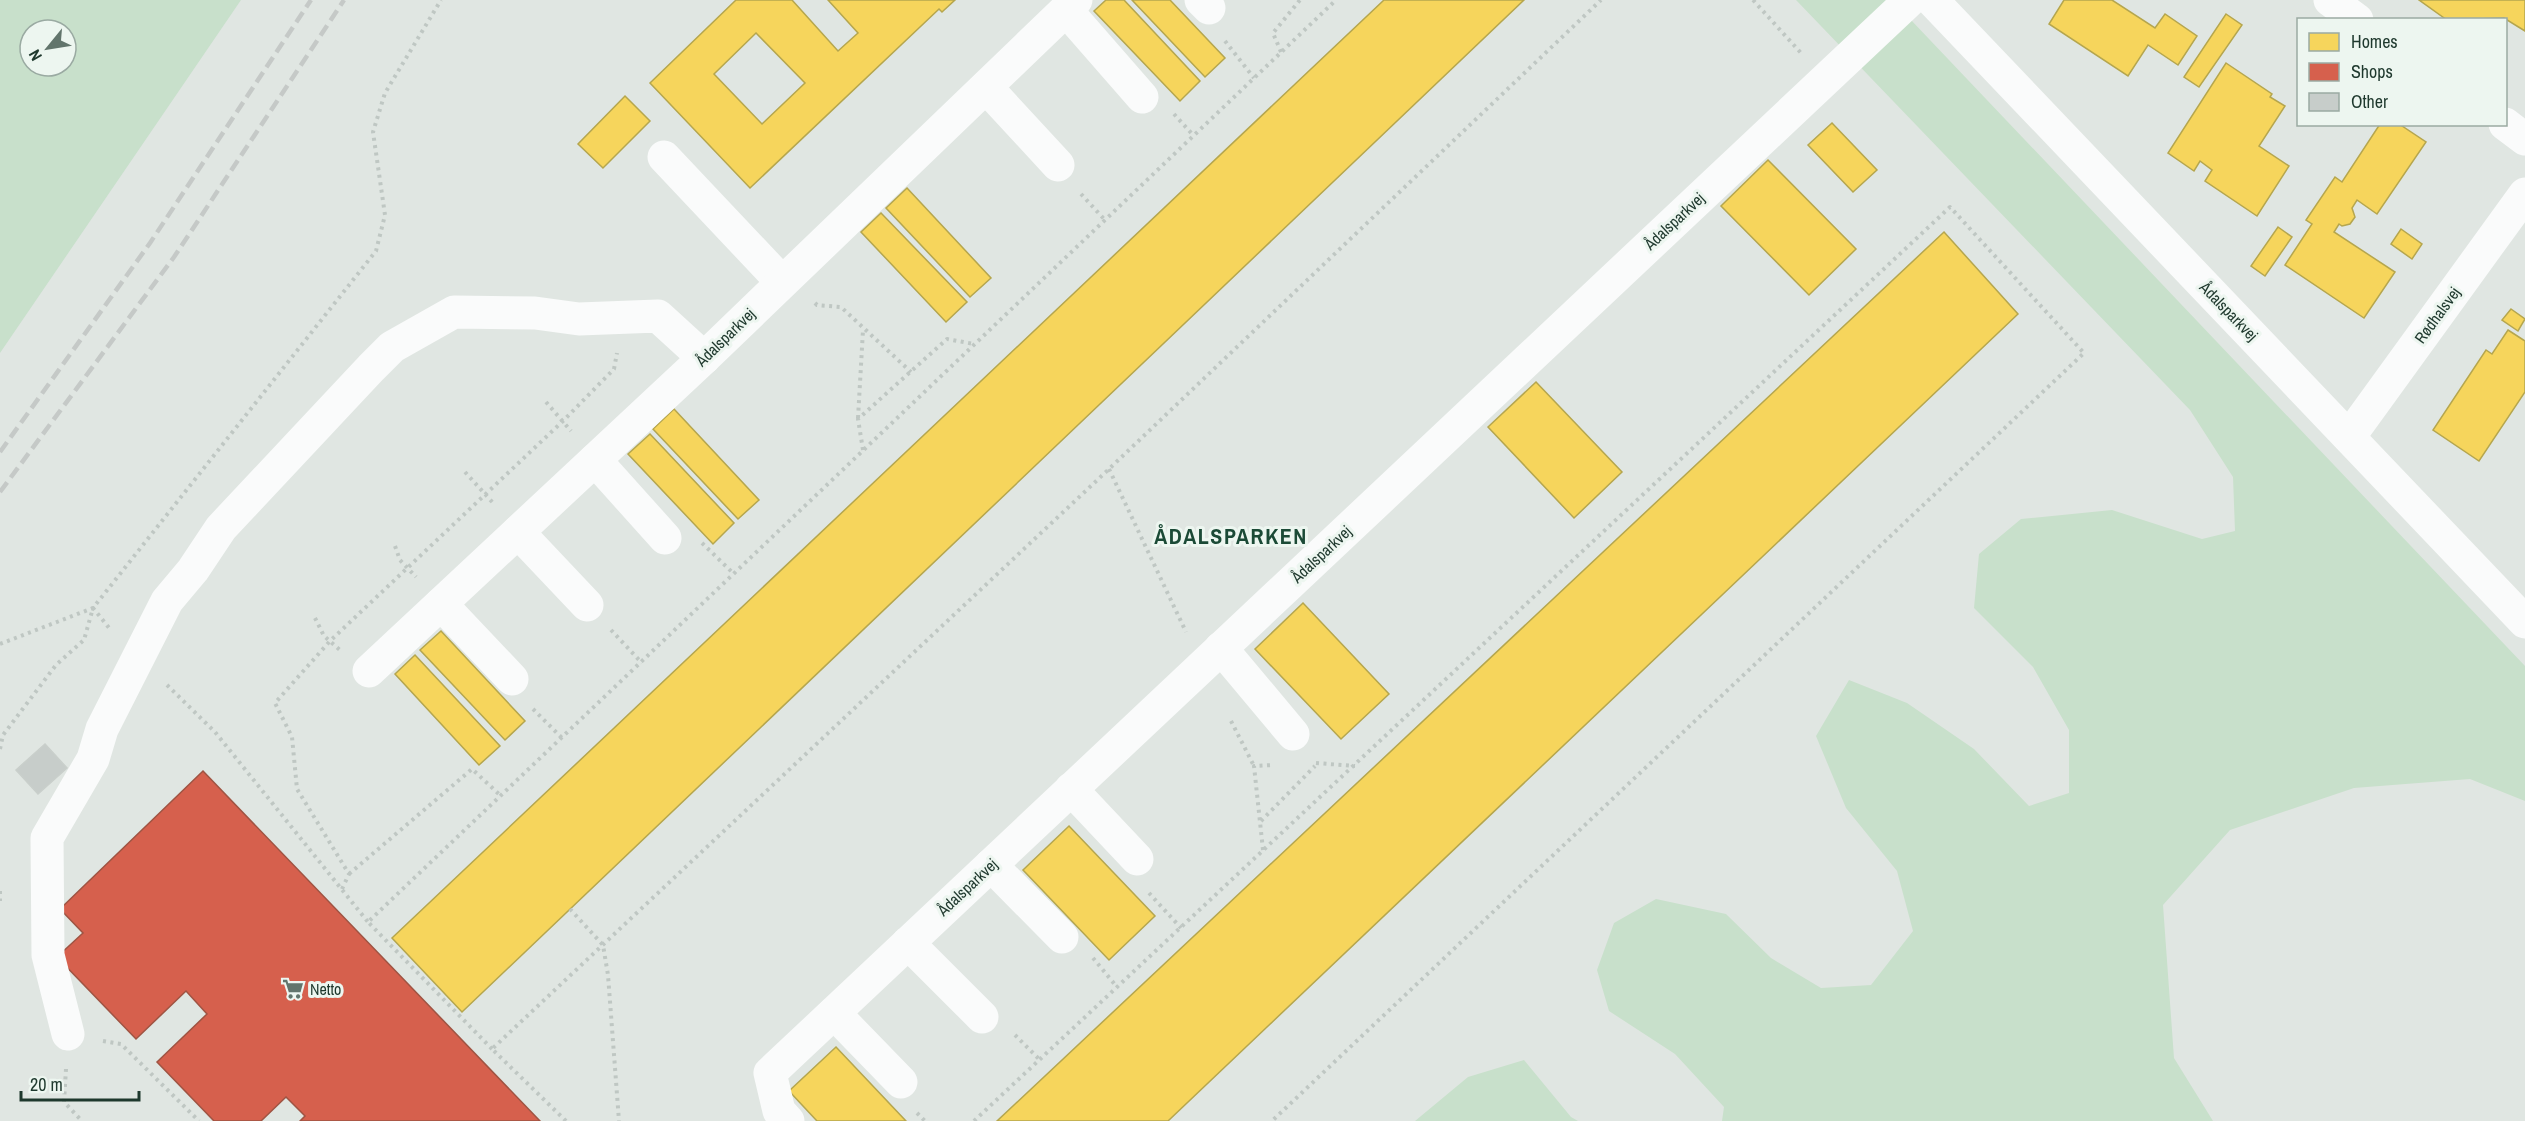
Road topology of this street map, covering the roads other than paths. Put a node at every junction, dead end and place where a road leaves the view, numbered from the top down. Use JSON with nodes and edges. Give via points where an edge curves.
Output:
{"nodes":[{"id":1,"x":1910,"y":0,"type":"edge"},
{"id":2,"x":1932,"y":0,"type":"edge"},
{"id":3,"x":2330,"y":0,"type":"edge"},
{"id":4,"x":1071,"y":5,"type":"edge"},
{"id":5,"x":2354,"y":18,"type":"edge"},
{"id":6,"x":986,"y":87,"type":"junction"},
{"id":7,"x":1142,"y":96,"type":"dead end"},
{"id":8,"x":2507,"y":126,"type":"edge"},
{"id":9,"x":2525,"y":139,"type":"edge"},
{"id":10,"x":664,"y":157,"type":"dead end"},
{"id":11,"x":1058,"y":165,"type":"dead end"},
{"id":12,"x":2525,"y":194,"type":"edge"},
{"id":13,"x":786,"y":279,"type":"junction"},
{"id":14,"x":704,"y":358,"type":"junction"},
{"id":15,"x":2349,"y":437,"type":"junction"},
{"id":16,"x":595,"y":460,"type":"junction"},
{"id":17,"x":518,"y":532,"type":"junction"},
{"id":18,"x":664,"y":538,"type":"dead end"},
{"id":19,"x":441,"y":604,"type":"junction"},
{"id":20,"x":587,"y":605,"type":"road end"},
{"id":21,"x":2525,"y":622,"type":"edge"},
{"id":22,"x":1212,"y":657,"type":"junction"},
{"id":23,"x":369,"y":671,"type":"dead end"},
{"id":24,"x":512,"y":679,"type":"dead end"},
{"id":25,"x":1293,"y":734,"type":"road end"},
{"id":26,"x":1071,"y":789,"type":"junction"},
{"id":27,"x":1137,"y":859,"type":"road end"},
{"id":28,"x":991,"y":865,"type":"junction"},
{"id":29,"x":1062,"y":937,"type":"dead end"},
{"id":30,"x":908,"y":943,"type":"junction"},
{"id":31,"x":834,"y":1012,"type":"junction"},
{"id":32,"x":982,"y":1017,"type":"dead end"},
{"id":33,"x":68,"y":1034,"type":"road end"},
{"id":34,"x":901,"y":1082,"type":"dead end"},
{"id":35,"x":788,"y":1121,"type":"edge"}],
"edges":[{"from":1,"to":22,"type":"street","name":"Ådalsparkvej"},
{"from":2,"to":15,"type":"street","name":"Ådalsparkvej"},
{"from":3,"to":5,"type":"street"},
{"from":4,"to":6,"type":"street","name":"Ådalsparkvej"},
{"from":4,"to":7,"type":"street"},
{"from":6,"to":11,"type":"street"},
{"from":6,"to":13,"type":"street","name":"Ådalsparkvej"},
{"from":8,"to":9,"type":"street"},
{"from":10,"to":13,"type":"street"},
{"from":12,"to":15,"type":"street","name":"Rødhalsvej"},
{"from":13,"to":14,"type":"street","name":"Ådalsparkvej"},
{"from":14,"to":16,"type":"street","name":"Ådalsparkvej"},
{"from":14,"to":33,"type":"street","via":[[658,316],[579,319],[535,313],[454,312],[392,347],[221,528],[167,601],[102,729],[93,759],[47,838],[48,955]]},
{"from":15,"to":21,"type":"street","name":"Ådalsparkvej"},
{"from":16,"to":17,"type":"street","name":"Ådalsparkvej"},
{"from":16,"to":18,"type":"street"},
{"from":17,"to":19,"type":"street","name":"Ådalsparkvej"},
{"from":17,"to":20,"type":"street"},
{"from":19,"to":23,"type":"street","name":"Ådalsparkvej"},
{"from":19,"to":24,"type":"street"},
{"from":22,"to":25,"type":"street"},
{"from":22,"to":26,"type":"street","name":"Ådalsparkvej"},
{"from":26,"to":27,"type":"street"},
{"from":26,"to":28,"type":"street","name":"Ådalsparkvej"},
{"from":28,"to":29,"type":"street"},
{"from":28,"to":30,"type":"street","name":"Ådalsparkvej"},
{"from":30,"to":31,"type":"street","name":"Ådalsparkvej"},
{"from":30,"to":32,"type":"street"},
{"from":31,"to":34,"type":"street"},
{"from":31,"to":35,"type":"street","name":"Ådalsparkvej","via":[[770,1073],[779,1111]]}]}
